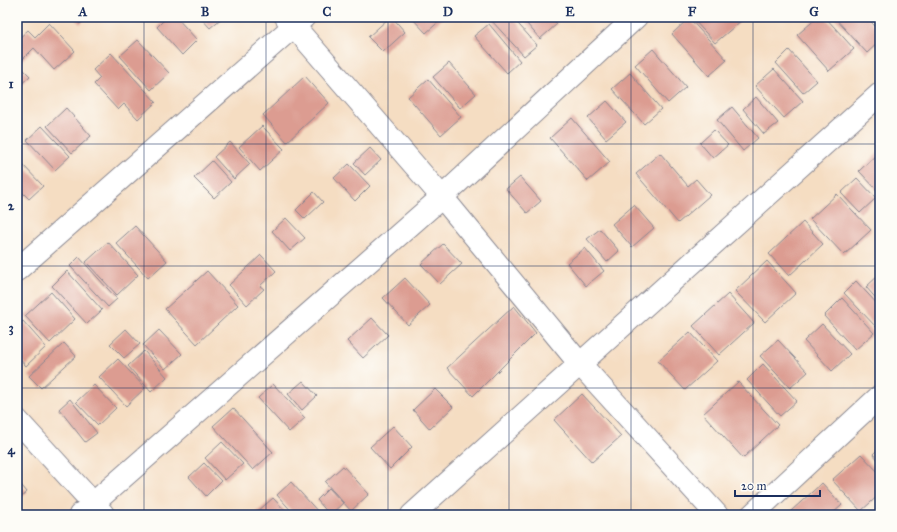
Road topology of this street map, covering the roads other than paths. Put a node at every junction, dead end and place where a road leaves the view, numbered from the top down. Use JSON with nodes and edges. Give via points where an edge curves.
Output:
{"nodes":[{"id":1,"x":636,"y":17,"type":"edge"},
{"id":2,"x":295,"y":20,"type":"edge"},
{"id":3,"x":880,"y":94,"type":"edge"},
{"id":4,"x":442,"y":197,"type":"junction"},
{"id":5,"x":17,"y":270,"type":"edge"},
{"id":6,"x":580,"y":364,"type":"junction"},
{"id":7,"x":880,"y":396,"type":"edge"},
{"id":8,"x":17,"y":420,"type":"edge"},
{"id":9,"x":92,"y":511,"type":"edge"},
{"id":10,"x":412,"y":515,"type":"edge"},
{"id":11,"x":717,"y":515,"type":"edge"},
{"id":12,"x":752,"y":515,"type":"edge"}],
"edges":[{"from":1,"to":4,"type":"street"},
{"from":2,"to":4,"type":"street"},
{"from":2,"to":5,"type":"street"},
{"from":3,"to":6,"type":"street"},
{"from":4,"to":6,"type":"street"},
{"from":4,"to":9,"type":"street"},
{"from":6,"to":10,"type":"street"},
{"from":6,"to":11,"type":"street"},
{"from":7,"to":12,"type":"street"},
{"from":8,"to":9,"type":"street"}]}
